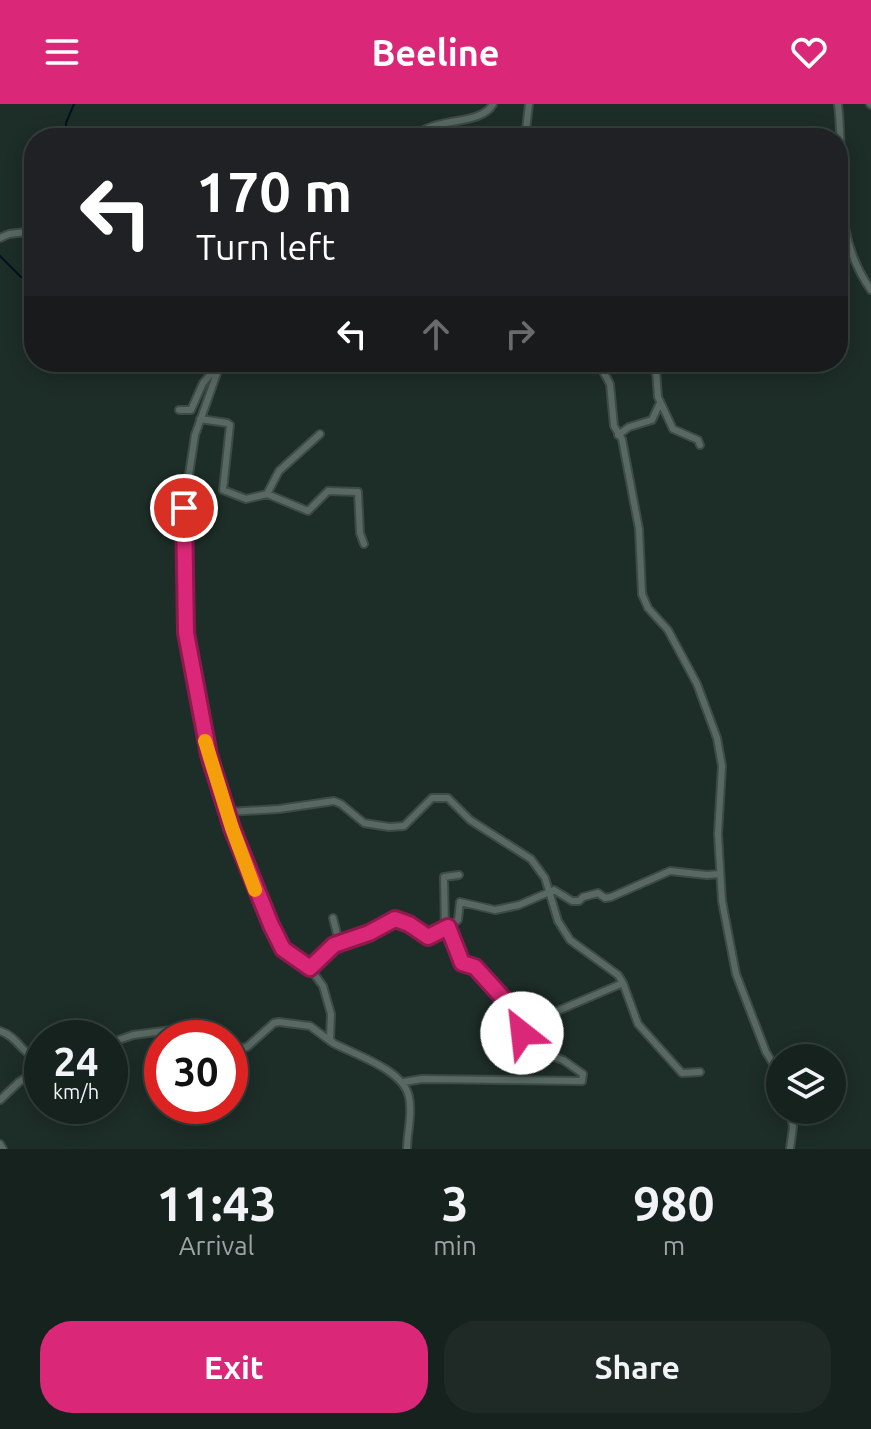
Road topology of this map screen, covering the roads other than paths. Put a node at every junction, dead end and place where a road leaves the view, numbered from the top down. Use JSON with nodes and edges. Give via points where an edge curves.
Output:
{"nodes":[{"id":1,"x":493,"y":104,"type":"edge"},
{"id":2,"x":529,"y":104,"type":"edge"},
{"id":3,"x":838,"y":104,"type":"edge"},
{"id":4,"x":428,"y":128,"type":"edge"},
{"id":5,"x":526,"y":128,"type":"edge"},
{"id":6,"x":839,"y":128,"type":"edge"},
{"id":7,"x":24,"y":232,"type":"edge"},
{"id":8,"x":0,"y":238,"type":"edge"},
{"id":9,"x":848,"y":242,"type":"edge"},
{"id":10,"x":871,"y":290,"type":"edge"},
{"id":11,"x":212,"y":372,"type":"edge"},
{"id":12,"x":217,"y":372,"type":"edge"},
{"id":13,"x":603,"y":372,"type":"edge"},
{"id":14,"x":656,"y":372,"type":"edge"},
{"id":15,"x":660,"y":403,"type":"junction"},
{"id":16,"x":179,"y":410,"type":"dead end"},
{"id":17,"x":200,"y":419,"type":"junction"},
{"id":18,"x":320,"y":434,"type":"dead end"},
{"id":19,"x":618,"y":435,"type":"junction"},
{"id":20,"x":700,"y":445,"type":"dead end"},
{"id":21,"x":267,"y":494,"type":"junction"},
{"id":22,"x":364,"y":544,"type":"dead end"},
{"id":23,"x":227,"y":812,"type":"junction"},
{"id":24,"x":719,"y":874,"type":"junction"},
{"id":25,"x":459,"y":875,"type":"dead end"},
{"id":26,"x":550,"y":892,"type":"junction"},
{"id":27,"x":333,"y":918,"type":"dead end"},
{"id":28,"x":446,"y":928,"type":"junction"},
{"id":29,"x":339,"y":942,"type":"junction"},
{"id":30,"x":310,"y":968,"type":"junction"},
{"id":31,"x":623,"y":983,"type":"junction"},
{"id":32,"x":523,"y":1022,"type":"junction"},
{"id":33,"x":0,"y":1031,"type":"edge"},
{"id":34,"x":333,"y":1043,"type":"junction"},
{"id":35,"x":248,"y":1046,"type":"edge"},
{"id":36,"x":24,"y":1048,"type":"edge"},
{"id":37,"x":766,"y":1052,"type":"edge"},
{"id":38,"x":700,"y":1072,"type":"dead end"},
{"id":39,"x":24,"y":1079,"type":"edge"},
{"id":40,"x":404,"y":1082,"type":"junction"},
{"id":41,"x":0,"y":1100,"type":"edge"},
{"id":42,"x":792,"y":1124,"type":"edge"},
{"id":43,"x":0,"y":1144,"type":"edge"},
{"id":44,"x":3,"y":1149,"type":"edge"},
{"id":45,"x":407,"y":1149,"type":"edge"},
{"id":46,"x":790,"y":1149,"type":"edge"}],
"edges":[{"from":1,"to":4,"type":"street","via":[[482,116]]},
{"from":2,"to":5,"type":"street"},
{"from":3,"to":6,"type":"street"},
{"from":7,"to":8,"type":"street"},
{"from":9,"to":10,"type":"street"},
{"from":11,"to":16,"type":"street","via":[[191,410]]},
{"from":12,"to":17,"type":"street"},
{"from":13,"to":19,"type":"street"},
{"from":14,"to":15,"type":"street"},
{"from":15,"to":19,"type":"street","via":[[652,420]]},
{"from":15,"to":20,"type":"street","via":[[673,429]]},
{"from":17,"to":21,"type":"street","via":[[230,425],[223,490],[246,499]]},
{"from":17,"to":23,"type":"street","via":[[184,508],[186,633],[206,743]]},
{"from":18,"to":21,"type":"street","via":[[279,471]]},
{"from":19,"to":24,"type":"street","via":[[639,529],[642,594],[697,684],[717,738],[722,766]]},
{"from":21,"to":22,"type":"street","via":[[308,511],[328,491],[358,492]]},
{"from":23,"to":26,"type":"street","via":[[334,801],[364,823],[389,827],[404,826],[432,798],[448,798],[470,820],[531,859]]},
{"from":23,"to":30,"type":"street","via":[[257,896],[283,949]]},
{"from":24,"to":26,"type":"street","via":[[670,871],[611,897],[598,893],[579,901]]},
{"from":24,"to":37,"type":"street","via":[[736,974]]},
{"from":25,"to":28,"type":"street","via":[[444,877]]},
{"from":26,"to":28,"type":"street","via":[[495,910],[460,902],[458,920]]},
{"from":26,"to":31,"type":"street","via":[[570,940]]},
{"from":27,"to":29,"type":"street"},
{"from":28,"to":29,"type":"street","via":[[428,937],[395,919]]},
{"from":28,"to":32,"type":"street","via":[[462,963],[475,967]]},
{"from":29,"to":30,"type":"street"},
{"from":30,"to":34,"type":"street","via":[[327,994]]},
{"from":31,"to":32,"type":"street"},
{"from":31,"to":38,"type":"street","via":[[638,1024],[671,1064],[682,1073]]},
{"from":32,"to":40,"type":"street","via":[[522,1033],[530,1044],[577,1068],[582,1081]]},
{"from":33,"to":36,"type":"street"},
{"from":34,"to":35,"type":"street","via":[[310,1026],[279,1022]]},
{"from":34,"to":40,"type":"street"},
{"from":39,"to":41,"type":"street"},
{"from":40,"to":45,"type":"street","via":[[410,1099]]},
{"from":42,"to":46,"type":"street"},
{"from":43,"to":44,"type":"street"}]}
